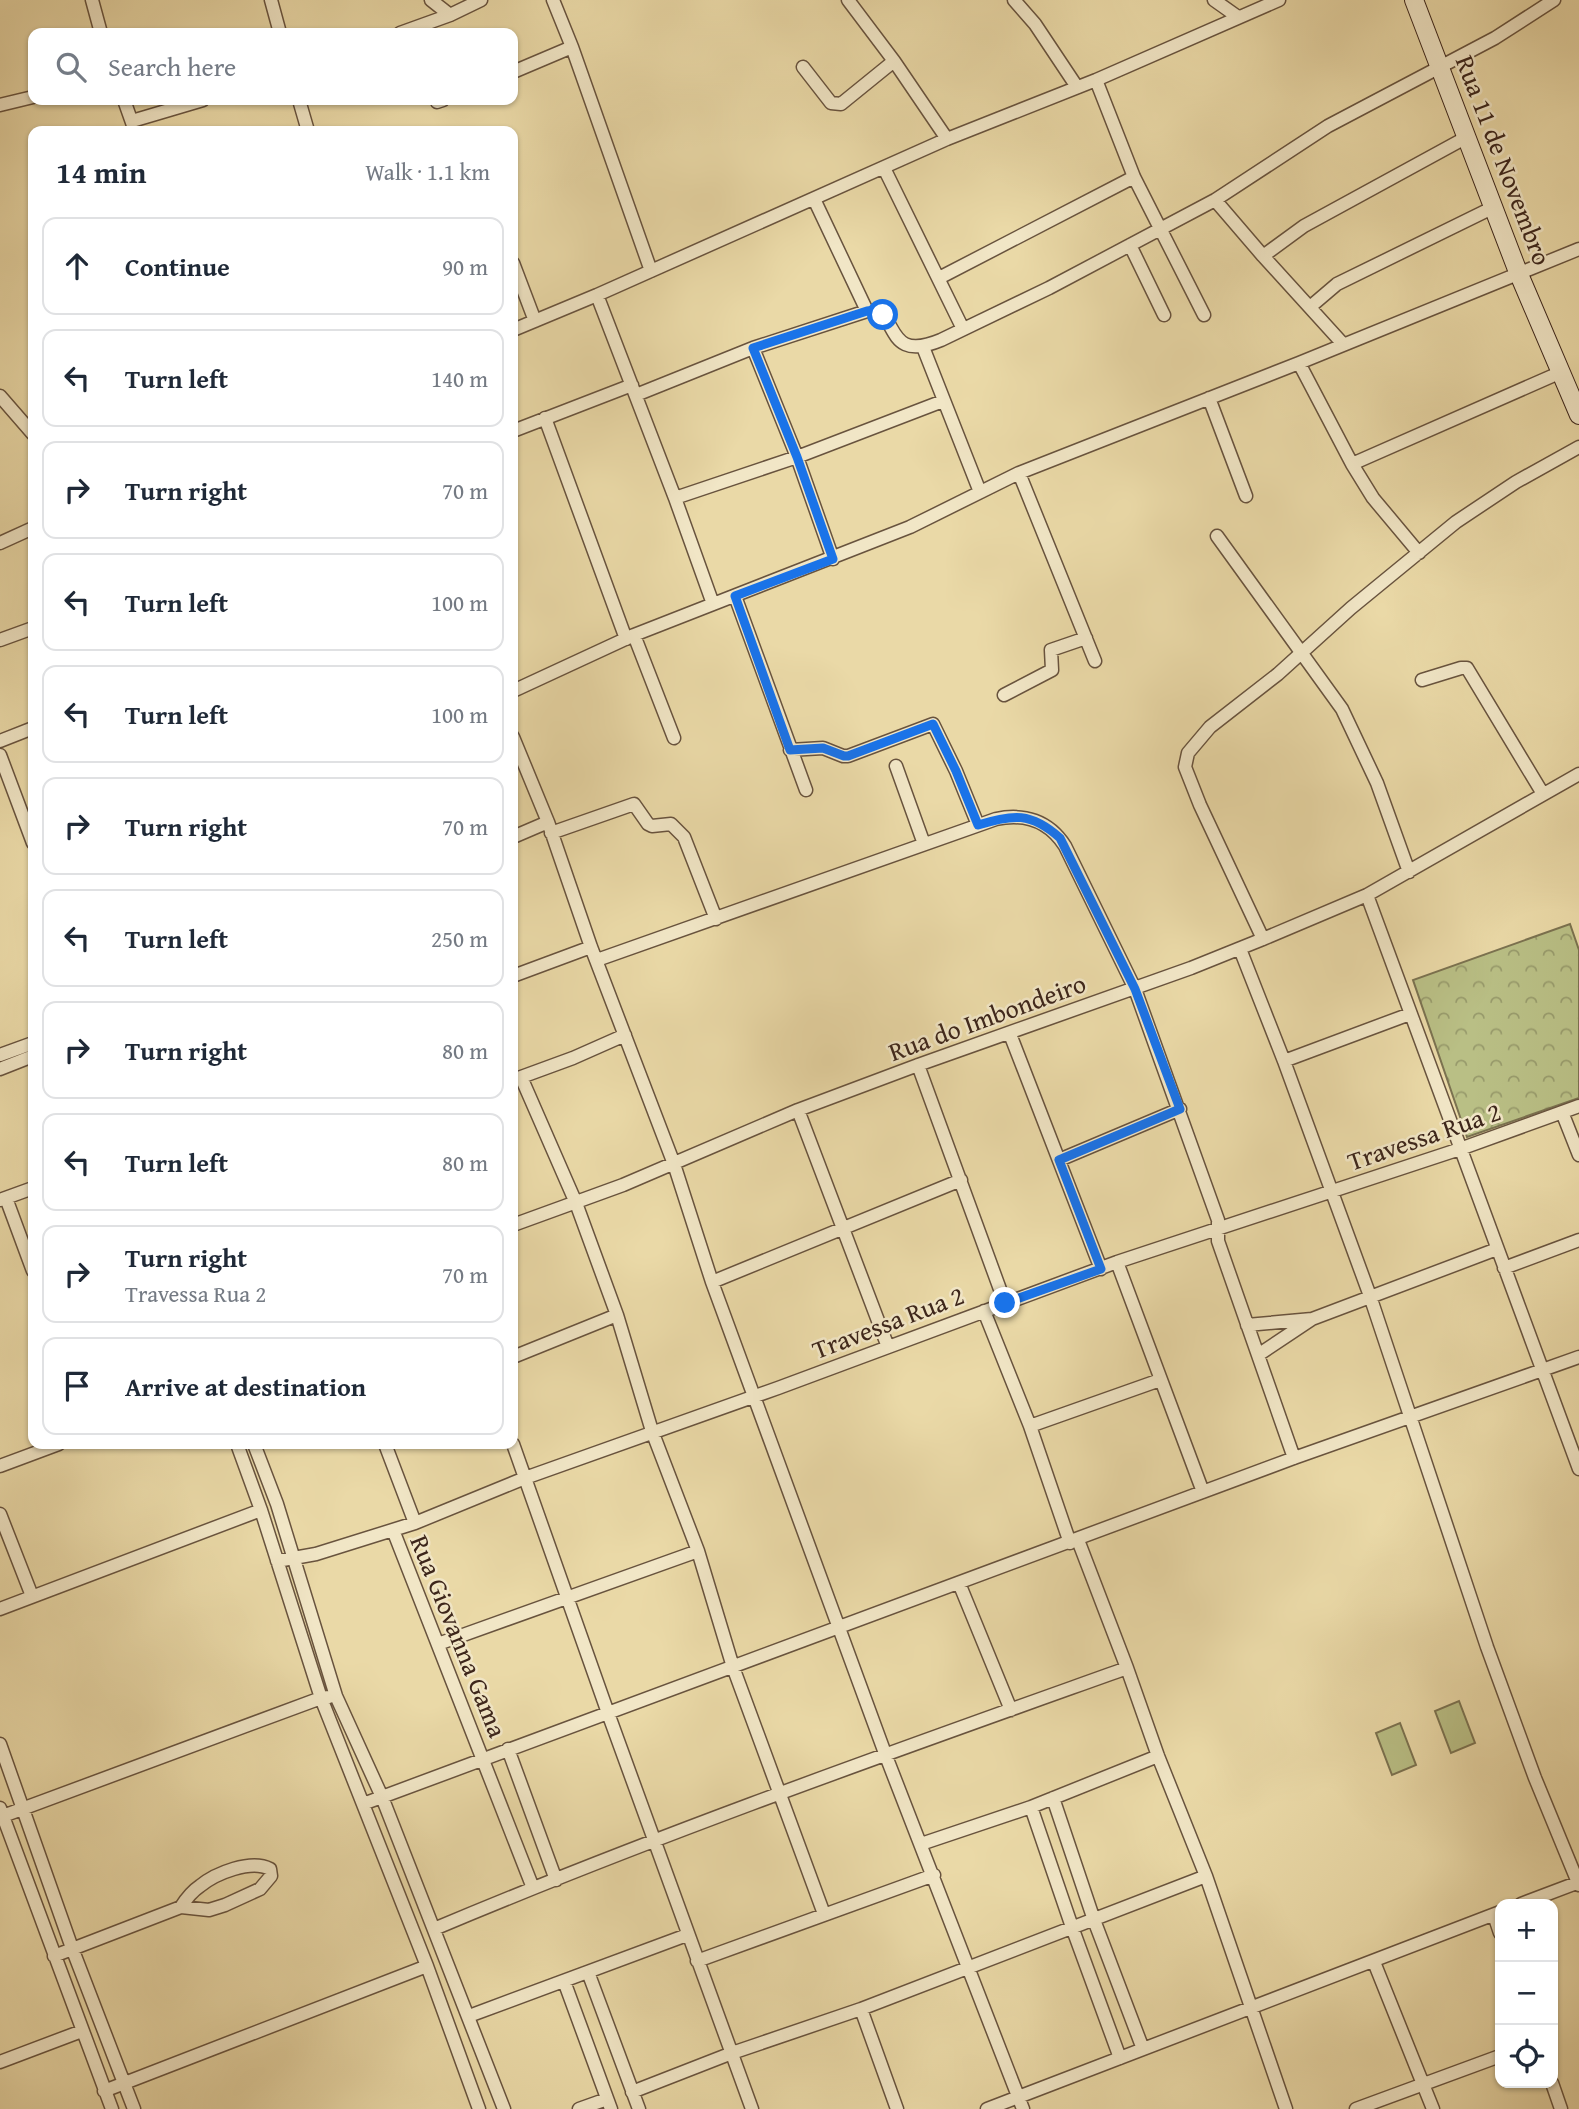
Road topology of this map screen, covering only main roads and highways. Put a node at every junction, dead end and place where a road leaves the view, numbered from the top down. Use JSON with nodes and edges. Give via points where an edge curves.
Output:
{"nodes":[{"id":1,"x":1414,"y":0,"type":"edge"},
{"id":2,"x":1579,"y":415,"type":"edge"}],
"edges":[{"from":1,"to":2,"type":"main road","name":"Rua 11 de Novembro","via":[[1518,272]]}]}
